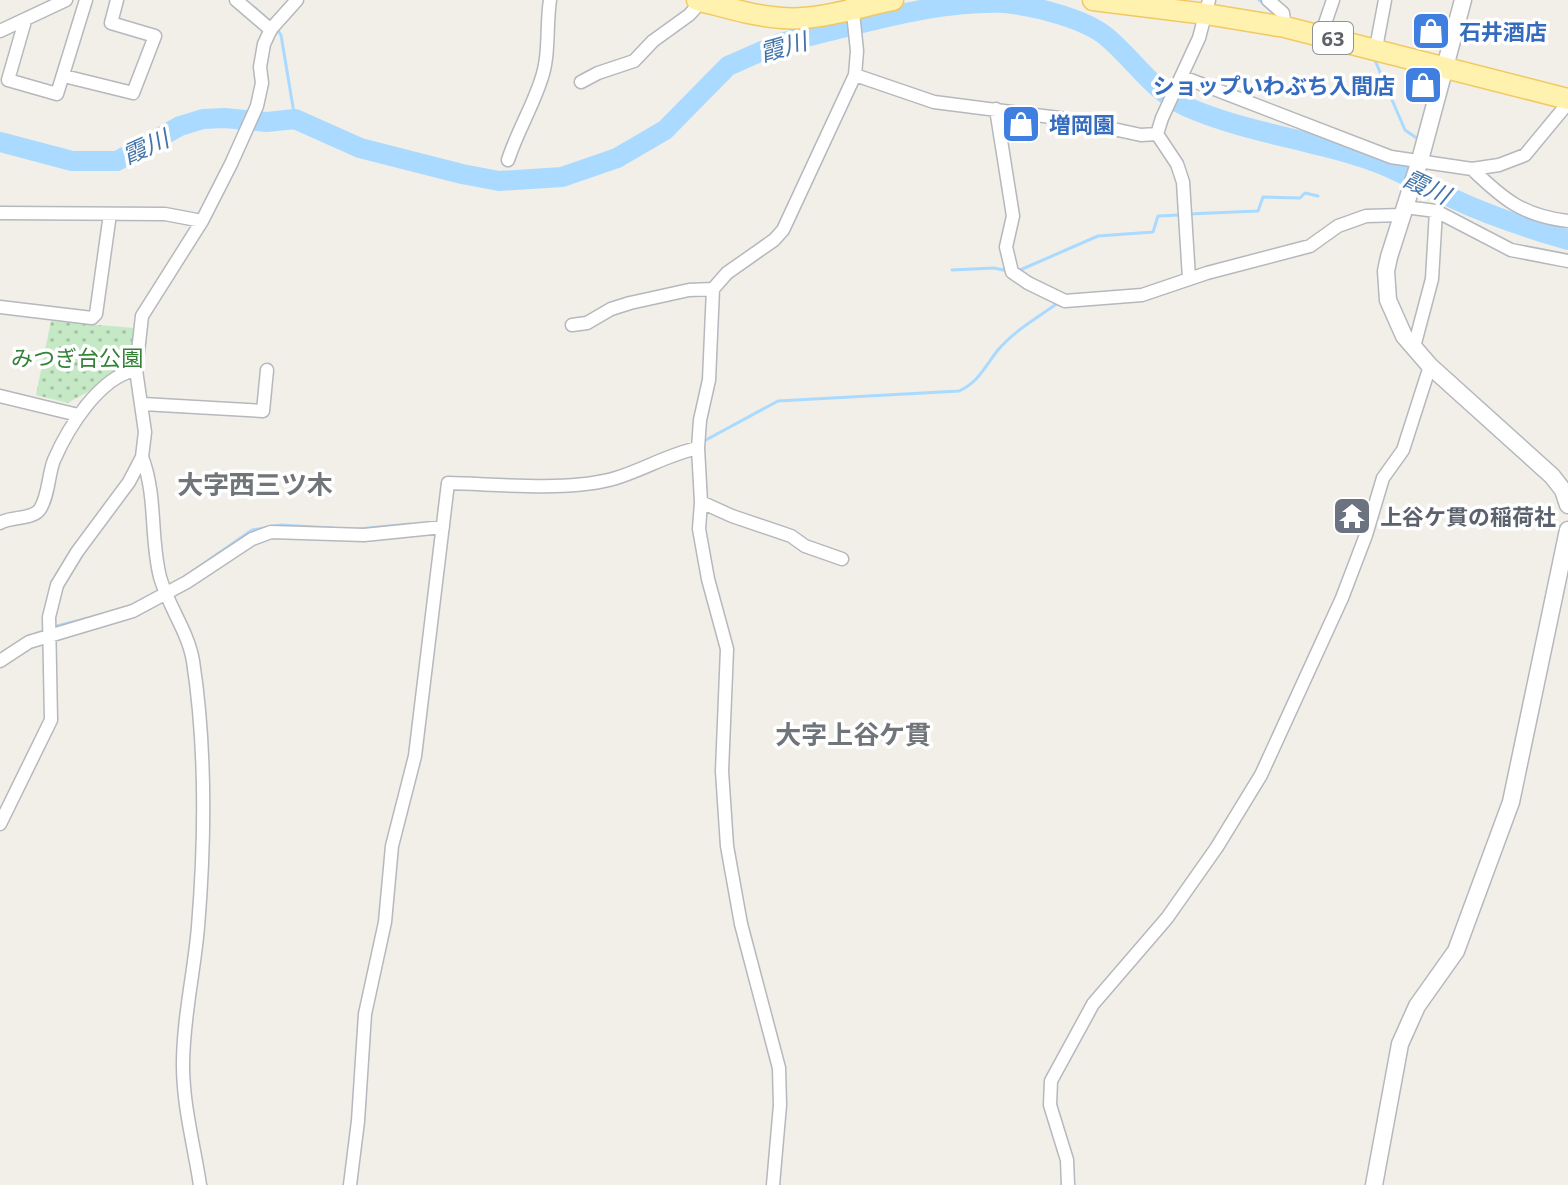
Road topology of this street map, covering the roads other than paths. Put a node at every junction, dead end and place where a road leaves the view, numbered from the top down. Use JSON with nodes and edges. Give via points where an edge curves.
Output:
{"nodes":[{"id":1,"x":66,"y":0,"type":"edge"},
{"id":2,"x":86,"y":0,"type":"edge"},
{"id":3,"x":117,"y":0,"type":"edge"},
{"id":4,"x":236,"y":0,"type":"edge"},
{"id":5,"x":297,"y":0,"type":"edge"},
{"id":6,"x":550,"y":0,"type":"edge"},
{"id":7,"x":893,"y":0,"type":"edge"},
{"id":8,"x":1093,"y":0,"type":"edge"},
{"id":9,"x":1268,"y":0,"type":"edge"},
{"id":10,"x":1333,"y":0,"type":"edge"},
{"id":11,"x":1385,"y":0,"type":"edge"},
{"id":12,"x":1463,"y":0,"type":"edge"},
{"id":13,"x":699,"y":1,"type":"edge"},
{"id":14,"x":1208,"y":7,"type":"edge"},
{"id":15,"x":853,"y":9,"type":"edge"},
{"id":16,"x":25,"y":21,"type":"junction"},
{"id":17,"x":273,"y":27,"type":"junction"},
{"id":18,"x":1285,"y":27,"type":"junction"},
{"id":19,"x":0,"y":31,"type":"edge"},
{"id":20,"x":1321,"y":35,"type":"junction"},
{"id":21,"x":1376,"y":48,"type":"junction"},
{"id":22,"x":1446,"y":67,"type":"junction"},
{"id":23,"x":855,"y":75,"type":"junction"},
{"id":24,"x":64,"y":76,"type":"junction"},
{"id":25,"x":1183,"y":77,"type":"junction"},
{"id":26,"x":581,"y":82,"type":"dead end"},
{"id":27,"x":1568,"y":101,"type":"edge"},
{"id":28,"x":996,"y":109,"type":"junction"},
{"id":29,"x":1157,"y":134,"type":"junction"},
{"id":30,"x":508,"y":160,"type":"dead end"},
{"id":31,"x":1420,"y":163,"type":"junction"},
{"id":32,"x":1472,"y":169,"type":"junction"},
{"id":33,"x":1405,"y":206,"type":"junction"},
{"id":34,"x":1436,"y":211,"type":"junction"},
{"id":35,"x":0,"y":213,"type":"edge"},
{"id":36,"x":110,"y":214,"type":"junction"},
{"id":37,"x":202,"y":221,"type":"junction"},
{"id":38,"x":1568,"y":221,"type":"edge"},
{"id":39,"x":1568,"y":261,"type":"edge"},
{"id":40,"x":1189,"y":278,"type":"junction"},
{"id":41,"x":713,"y":289,"type":"junction"},
{"id":42,"x":0,"y":307,"type":"edge"},
{"id":43,"x":572,"y":325,"type":"dead end"},
{"id":44,"x":1414,"y":347,"type":"junction"},
{"id":45,"x":1430,"y":366,"type":"junction"},
{"id":46,"x":136,"y":370,"type":"junction"},
{"id":47,"x":267,"y":370,"type":"dead end"},
{"id":48,"x":0,"y":396,"type":"edge"},
{"id":49,"x":143,"y":404,"type":"junction"},
{"id":50,"x":78,"y":415,"type":"junction"},
{"id":51,"x":698,"y":448,"type":"junction"},
{"id":52,"x":142,"y":457,"type":"junction"},
{"id":53,"x":701,"y":502,"type":"junction"},
{"id":54,"x":1568,"y":503,"type":"edge"},
{"id":55,"x":0,"y":523,"type":"edge"},
{"id":56,"x":443,"y":527,"type":"junction"},
{"id":57,"x":1568,"y":530,"type":"edge"},
{"id":58,"x":842,"y":559,"type":"dead end"},
{"id":59,"x":166,"y":594,"type":"junction"},
{"id":60,"x":48,"y":635,"type":"junction"},
{"id":61,"x":0,"y":661,"type":"edge"},
{"id":62,"x":0,"y":824,"type":"edge"},
{"id":63,"x":200,"y":1185,"type":"edge"},
{"id":64,"x":350,"y":1185,"type":"edge"},
{"id":65,"x":773,"y":1185,"type":"edge"},
{"id":66,"x":1068,"y":1185,"type":"edge"},
{"id":67,"x":1374,"y":1185,"type":"edge"}],
"edges":[{"from":1,"to":16,"type":"street"},
{"from":2,"to":24,"type":"street"},
{"from":3,"to":24,"type":"street","via":[[111,23],[155,36],[133,93]]},
{"from":4,"to":17,"type":"street"},
{"from":5,"to":17,"type":"street"},
{"from":6,"to":30,"type":"street","via":[[543,77]]},
{"from":7,"to":15,"type":"main road"},
{"from":8,"to":14,"type":"main road","number":"63"},
{"from":9,"to":18,"type":"street","via":[[1283,13]]},
{"from":10,"to":20,"type":"street"},
{"from":11,"to":21,"type":"street"},
{"from":12,"to":22,"type":"street"},
{"from":13,"to":15,"type":"main road","via":[[784,18]]},
{"from":13,"to":26,"type":"street","via":[[634,61]]},
{"from":14,"to":18,"type":"main road","number":"63"},
{"from":14,"to":25,"type":"street"},
{"from":15,"to":23,"type":"street"},
{"from":16,"to":19,"type":"street"},
{"from":16,"to":24,"type":"street","via":[[8,80],[57,94]]},
{"from":17,"to":37,"type":"street","via":[[264,44],[257,106]]},
{"from":18,"to":20,"type":"main road","number":"63"},
{"from":20,"to":21,"type":"main road","number":"63"},
{"from":21,"to":22,"type":"main road","number":"63"},
{"from":22,"to":27,"type":"main road","number":"63"},
{"from":22,"to":31,"type":"street"},
{"from":23,"to":28,"type":"street","via":[[934,102]]},
{"from":23,"to":41,"type":"street","via":[[783,230]]},
{"from":25,"to":29,"type":"street"},
{"from":25,"to":31,"type":"street","via":[[1391,157]]},
{"from":27,"to":32,"type":"street","via":[[1525,155]]},
{"from":28,"to":29,"type":"street"},
{"from":28,"to":40,"type":"street","via":[[1013,216],[1006,247],[1012,272],[1065,301],[1142,295]]},
{"from":29,"to":40,"type":"street","via":[[1183,182]]},
{"from":31,"to":32,"type":"street"},
{"from":31,"to":33,"type":"street"},
{"from":32,"to":38,"type":"street","via":[[1520,209]]},
{"from":33,"to":34,"type":"street"},
{"from":33,"to":40,"type":"street","via":[[1338,226],[1310,246]]},
{"from":33,"to":44,"type":"street","via":[[1386,285],[1398,325]]},
{"from":34,"to":39,"type":"street","via":[[1511,250]]},
{"from":34,"to":44,"type":"street","via":[[1432,279]]},
{"from":35,"to":36,"type":"street"},
{"from":36,"to":37,"type":"street","via":[[165,214]]},
{"from":36,"to":42,"type":"street","via":[[92,318]]},
{"from":37,"to":46,"type":"street","via":[[142,316]]},
{"from":41,"to":43,"type":"street","via":[[630,303]]},
{"from":41,"to":51,"type":"street","via":[[709,380]]},
{"from":44,"to":45,"type":"street"},
{"from":45,"to":54,"type":"street","via":[[1552,476]]},
{"from":45,"to":66,"type":"street","via":[[1403,450],[1383,478],[1342,598],[1261,775],[1167,918],[1093,1004],[1051,1081],[1050,1105],[1067,1160]]},
{"from":46,"to":49,"type":"street"},
{"from":46,"to":50,"type":"street","via":[[107,384]]},
{"from":47,"to":49,"type":"street","via":[[263,411]]},
{"from":48,"to":50,"type":"street"},
{"from":49,"to":52,"type":"street"},
{"from":50,"to":55,"type":"street","via":[[54,461],[41,508]]},
{"from":51,"to":53,"type":"street"},
{"from":51,"to":56,"type":"street","via":[[590,484],[448,483]]},
{"from":52,"to":59,"type":"street"},
{"from":52,"to":60,"type":"street","via":[[64,571],[52,599]]},
{"from":53,"to":58,"type":"street"},
{"from":53,"to":65,"type":"street","via":[[700,542],[727,649],[723,817],[741,924],[779,1068]]},
{"from":56,"to":59,"type":"street","via":[[364,535],[271,532]]},
{"from":56,"to":64,"type":"street","via":[[415,756],[392,846],[385,922],[365,1014]]},
{"from":57,"to":67,"type":"street","via":[[1511,802],[1456,951],[1417,1006],[1400,1044]]},
{"from":59,"to":60,"type":"street","via":[[133,611]]},
{"from":59,"to":63,"type":"street","via":[[192,658],[201,767],[198,929],[183,1067]]},
{"from":60,"to":61,"type":"street"},
{"from":60,"to":62,"type":"street","via":[[51,720]]}]}
